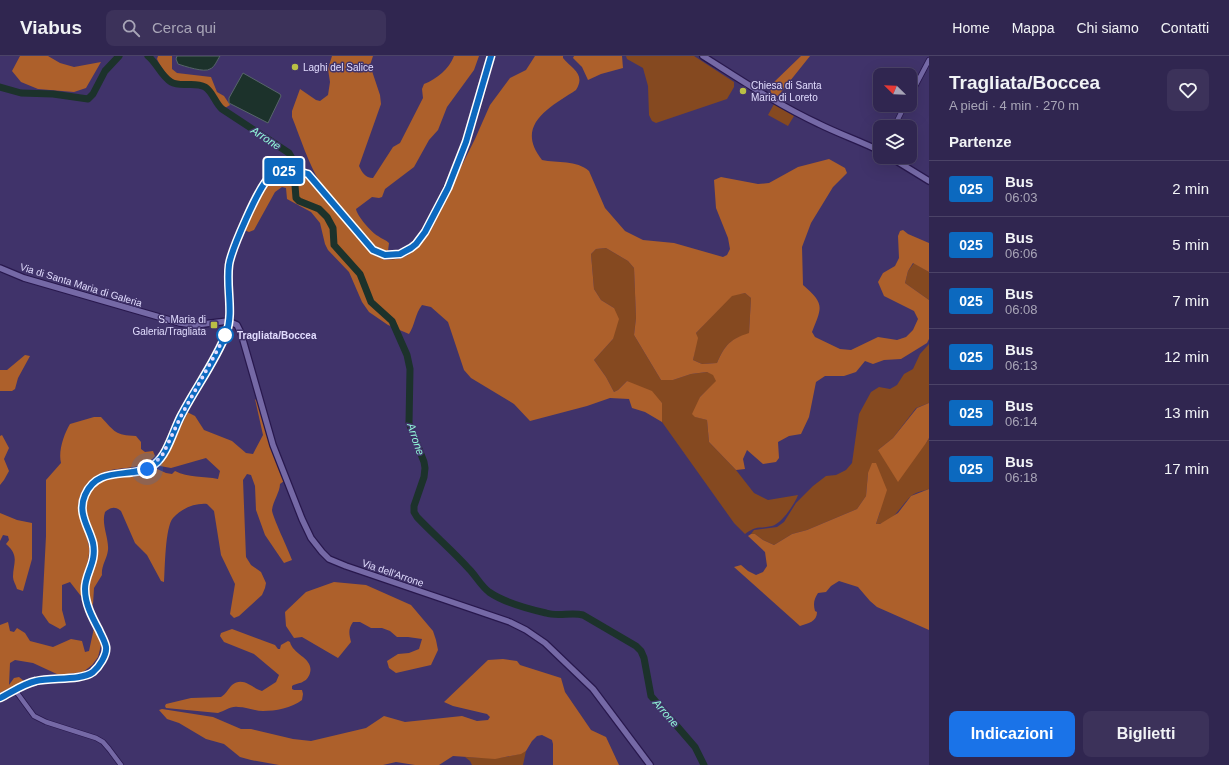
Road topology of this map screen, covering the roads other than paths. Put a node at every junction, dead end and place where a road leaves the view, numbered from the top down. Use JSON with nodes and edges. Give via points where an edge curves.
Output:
{"nodes":[{"id":1,"x":491,"y":56,"type":"edge"},
{"id":2,"x":703,"y":56,"type":"edge"},
{"id":3,"x":929,"y":60,"type":"edge"},
{"id":4,"x":917,"y":83,"type":"edge"},
{"id":5,"x":873,"y":148,"type":"edge"},
{"id":6,"x":901,"y":164,"type":"edge"},
{"id":7,"x":929,"y":181,"type":"edge"},
{"id":8,"x":0,"y":268,"type":"edge"},
{"id":9,"x":228,"y":321,"type":"junction"},
{"id":10,"x":16,"y":690,"type":"junction"},
{"id":11,"x":0,"y":698,"type":"edge"},
{"id":12,"x":121,"y":765,"type":"edge"},
{"id":13,"x":650,"y":765,"type":"edge"}],
"edges":[{"from":1,"to":9,"type":"street","via":[[466,142],[448,188],[416,244],[400,254],[381,254],[373,250],[312,177],[304,172],[285,171],[274,174],[264,183],[232,254],[228,271]]},
{"from":2,"to":5,"type":"street","via":[[791,110]]},
{"from":3,"to":4,"type":"street"},
{"from":6,"to":7,"type":"street"},
{"from":8,"to":9,"type":"street","name":"Via di Santa Maria di Galeria","via":[[24,278],[180,323],[195,325]]},
{"from":9,"to":10,"type":"street","via":[[223,340],[159,460],[141,471],[102,477],[90,486],[84,497],[83,516],[93,551],[93,562],[85,591],[88,608],[106,647],[100,664],[86,676],[39,680]]},
{"from":9,"to":13,"type":"street","name":"Via dell'Arrone","via":[[236,324],[240,330],[272,445],[304,526],[325,555],[335,562],[372,576],[510,622],[535,636],[593,689]]},
{"from":10,"to":11,"type":"street"},
{"from":10,"to":12,"type":"street","via":[[34,716],[96,738],[103,742]]}]}
